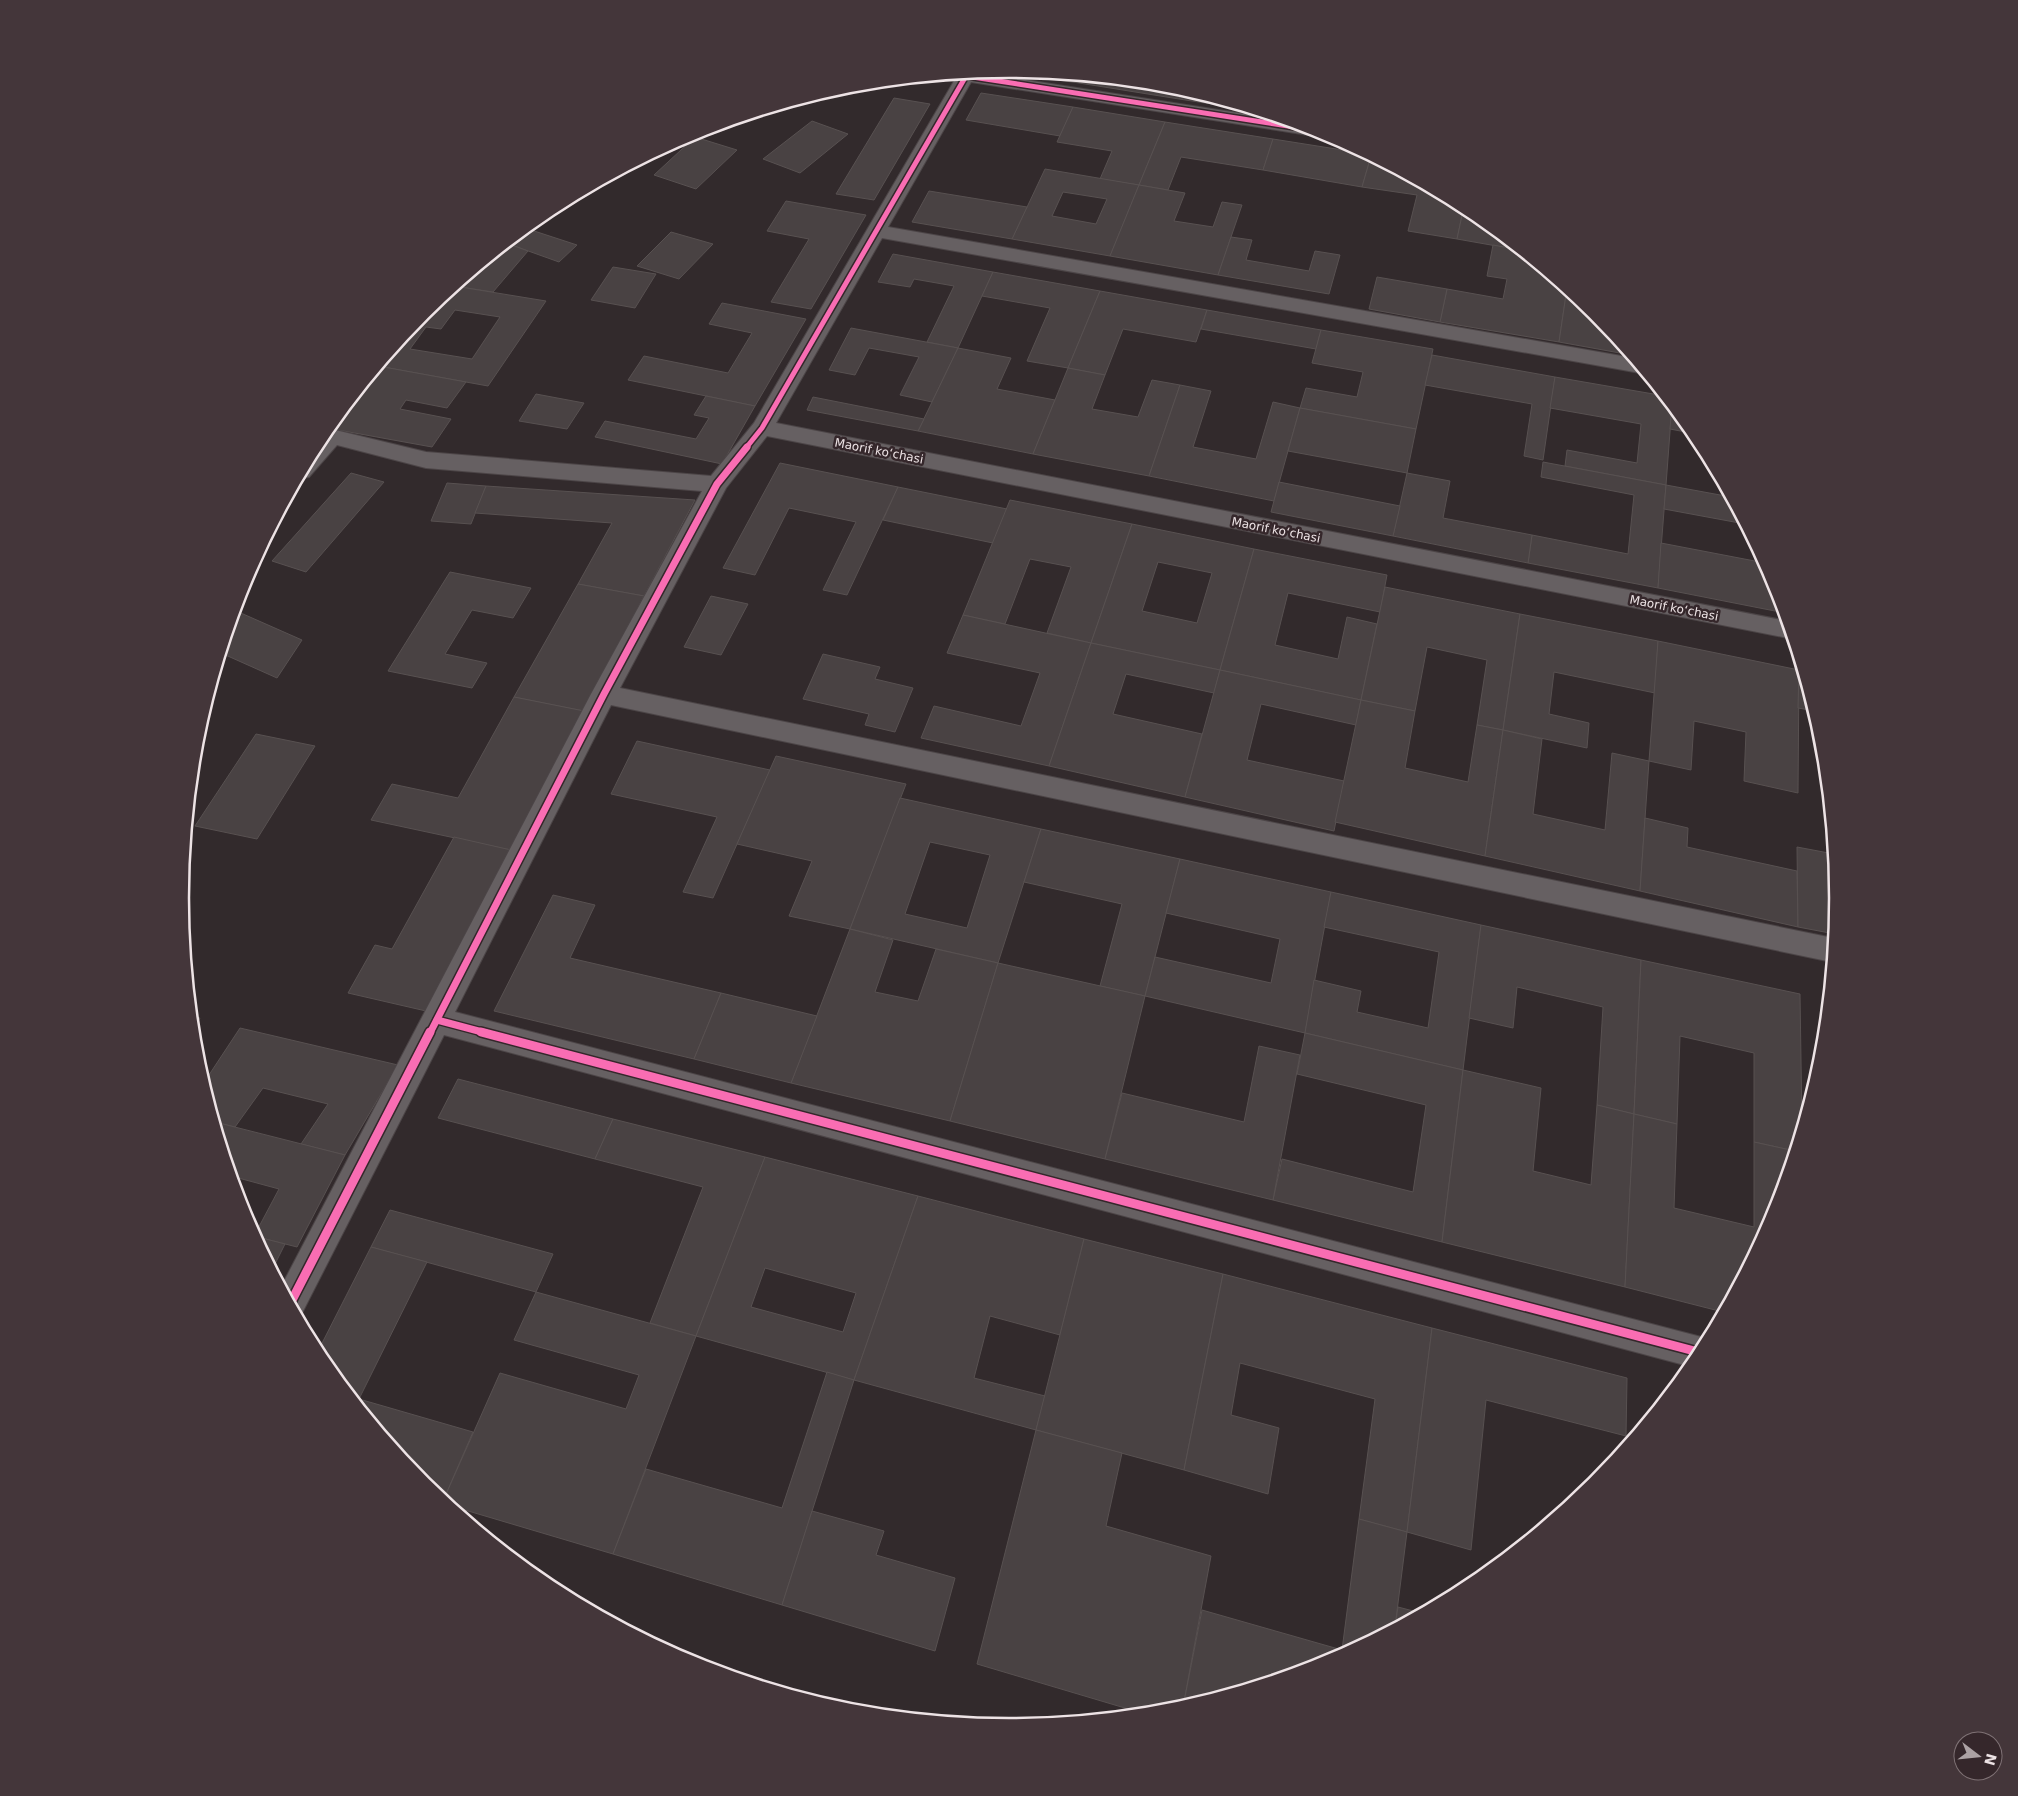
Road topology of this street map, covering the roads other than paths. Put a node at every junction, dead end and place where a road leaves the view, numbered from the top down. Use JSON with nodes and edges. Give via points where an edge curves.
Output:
{"nodes":[{"id":1,"x":982,"y":78,"type":"edge"},
{"id":2,"x":964,"y":79,"type":"edge"},
{"id":3,"x":1285,"y":125,"type":"edge"},
{"id":4,"x":878,"y":231,"type":"junction"},
{"id":5,"x":1632,"y":365,"type":"edge"},
{"id":6,"x":762,"y":428,"type":"junction"},
{"id":7,"x":331,"y":436,"type":"edge"},
{"id":8,"x":717,"y":484,"type":"junction"},
{"id":9,"x":1784,"y":630,"type":"edge"},
{"id":10,"x":604,"y":694,"type":"junction"},
{"id":11,"x":1828,"y":949,"type":"edge"},
{"id":12,"x":437,"y":1020,"type":"junction"},
{"id":13,"x":293,"y":1298,"type":"edge"},
{"id":14,"x":1694,"y":1350,"type":"edge"}],
"edges":[{"from":1,"to":3,"type":"street"},
{"from":2,"to":4,"type":"street"},
{"from":4,"to":5,"type":"street"},
{"from":4,"to":6,"type":"street"},
{"from":6,"to":8,"type":"street"},
{"from":6,"to":9,"type":"street","name":"Maorif koʻchasi"},
{"from":7,"to":8,"type":"street","via":[[426,460]]},
{"from":8,"to":10,"type":"street"},
{"from":10,"to":11,"type":"street"},
{"from":10,"to":12,"type":"street"},
{"from":12,"to":13,"type":"street"},
{"from":12,"to":14,"type":"street"}]}
